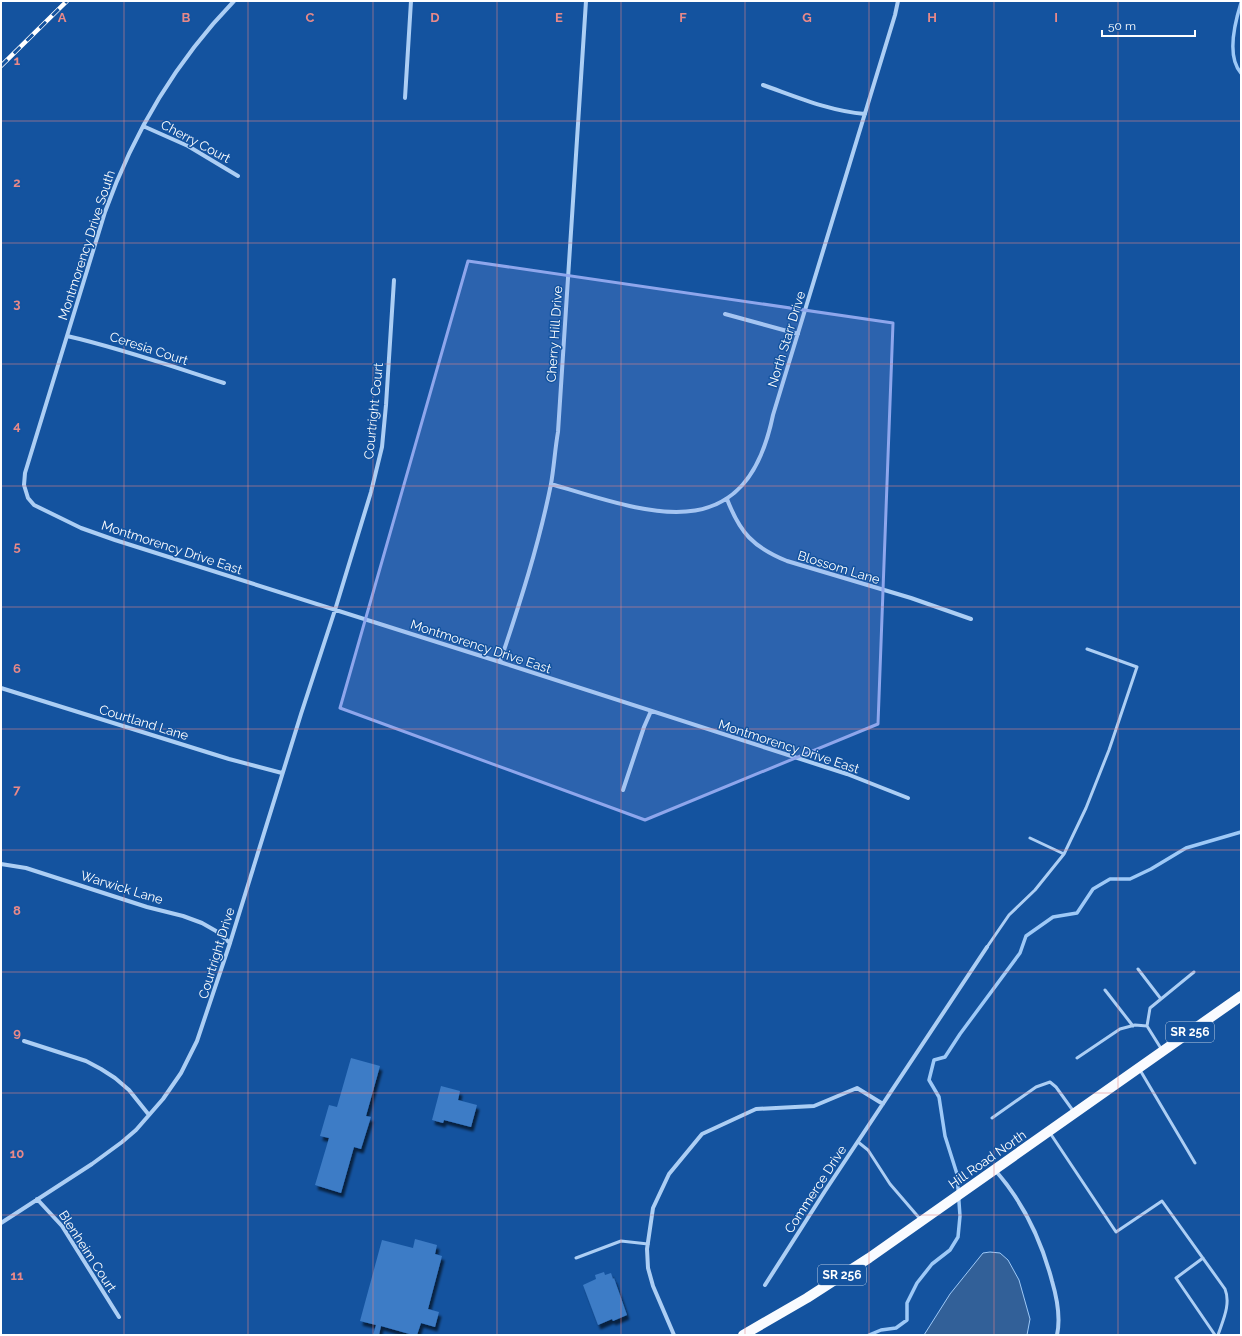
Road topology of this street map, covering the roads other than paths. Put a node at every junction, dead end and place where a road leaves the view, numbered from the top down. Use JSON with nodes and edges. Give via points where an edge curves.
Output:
{"nodes":[{"id":1,"x":234,"y":1,"type":"edge"},
{"id":2,"x":411,"y":1,"type":"edge"},
{"id":3,"x":586,"y":1,"type":"edge"},
{"id":4,"x":898,"y":1,"type":"edge"},
{"id":5,"x":763,"y":85,"type":"dead end"},
{"id":6,"x":405,"y":98,"type":"dead end"},
{"id":7,"x":865,"y":114,"type":"junction"},
{"id":8,"x":143,"y":126,"type":"junction"},
{"id":9,"x":238,"y":176,"type":"dead end"},
{"id":10,"x":394,"y":280,"type":"dead end"},
{"id":11,"x":725,"y":314,"type":"dead end"},
{"id":12,"x":798,"y":334,"type":"junction"},
{"id":13,"x":67,"y":336,"type":"junction"},
{"id":14,"x":224,"y":383,"type":"dead end"},
{"id":15,"x":551,"y":484,"type":"junction"},
{"id":16,"x":727,"y":499,"type":"junction"},
{"id":17,"x":48,"y":512,"type":"joint"},
{"id":18,"x":335,"y":610,"type":"junction"},
{"id":19,"x":971,"y":619,"type":"dead end"},
{"id":20,"x":1087,"y":649,"type":"dead end"},
{"id":21,"x":500,"y":662,"type":"junction"},
{"id":22,"x":1,"y":688,"type":"edge"},
{"id":23,"x":651,"y":711,"type":"junction"},
{"id":24,"x":282,"y":773,"type":"junction"},
{"id":25,"x":623,"y":790,"type":"dead end"},
{"id":26,"x":908,"y":798,"type":"dead end"},
{"id":27,"x":1030,"y":838,"type":"dead end"},
{"id":28,"x":1064,"y":854,"type":"junction"},
{"id":29,"x":1,"y":864,"type":"edge"},
{"id":30,"x":230,"y":944,"type":"junction"},
{"id":31,"x":986,"y":947,"type":"joint"},
{"id":32,"x":1138,"y":969,"type":"dead end"},
{"id":33,"x":1194,"y":972,"type":"dead end"},
{"id":34,"x":1105,"y":990,"type":"dead end"},
{"id":35,"x":1241,"y":996,"type":"edge"},
{"id":36,"x":1161,"y":999,"type":"junction"},
{"id":37,"x":1133,"y":1026,"type":"junction"},
{"id":38,"x":1147,"y":1026,"type":"junction"},
{"id":39,"x":24,"y":1041,"type":"dead end"},
{"id":40,"x":1163,"y":1051,"type":"junction"},
{"id":41,"x":1077,"y":1058,"type":"dead end"},
{"id":42,"x":1139,"y":1068,"type":"junction"},
{"id":43,"x":883,"y":1104,"type":"junction"},
{"id":44,"x":1075,"y":1113,"type":"junction"},
{"id":45,"x":149,"y":1115,"type":"junction"},
{"id":46,"x":992,"y":1118,"type":"dead end"},
{"id":47,"x":1049,"y":1132,"type":"junction"},
{"id":48,"x":858,"y":1142,"type":"junction"},
{"id":49,"x":1195,"y":1163,"type":"dead end"},
{"id":50,"x":995,"y":1170,"type":"junction"},
{"id":51,"x":37,"y":1199,"type":"junction"},
{"id":52,"x":922,"y":1221,"type":"junction"},
{"id":53,"x":1,"y":1223,"type":"edge"},
{"id":54,"x":648,"y":1244,"type":"junction"},
{"id":55,"x":576,"y":1258,"type":"dead end"},
{"id":56,"x":1203,"y":1258,"type":"junction"},
{"id":57,"x":765,"y":1285,"type":"dead end"},
{"id":58,"x":118,"y":1317,"type":"dead end"},
{"id":59,"x":674,"y":1335,"type":"edge"},
{"id":60,"x":743,"y":1335,"type":"edge"},
{"id":61,"x":1057,"y":1335,"type":"edge"},
{"id":62,"x":1215,"y":1335,"type":"edge"},
{"id":63,"x":1218,"y":1335,"type":"edge"}],
"edges":[{"from":1,"to":8,"type":"street","name":"Montmorency Drive South","via":[[200,39]]},
{"from":2,"to":6,"type":"street"},
{"from":3,"to":15,"type":"street","name":"Cherry Hill Drive","via":[[558,432]]},
{"from":4,"to":7,"type":"street","name":"North Starr Drive"},
{"from":5,"to":7,"type":"street","via":[[830,109]]},
{"from":7,"to":12,"type":"street","name":"North Starr Drive"},
{"from":8,"to":9,"type":"street","name":"Cherry Court","via":[[188,146]]},
{"from":8,"to":13,"type":"street","name":"Montmorency Drive South","via":[[114,185]]},
{"from":10,"to":18,"type":"street","name":"Courtright Court","via":[[382,447]]},
{"from":11,"to":12,"type":"street"},
{"from":12,"to":16,"type":"street","name":"North Starr Drive","via":[[764,449],[747,480]]},
{"from":13,"to":14,"type":"street","name":"Ceresia Court","via":[[133,353]]},
{"from":13,"to":17,"type":"street","name":"Montmorency Drive South","via":[[25,474],[24,485],[28,498],[34,505]]},
{"from":15,"to":16,"type":"street","name":"North Starr Drive","via":[[634,507],[663,511],[687,512],[704,509]]},
{"from":15,"to":21,"type":"street","name":"Cherry Hill Drive","via":[[517,610]]},
{"from":16,"to":19,"type":"street","name":"Blossom Lane","via":[[742,530],[755,544],[770,554]]},
{"from":17,"to":18,"type":"street","name":"Montmorency Drive East","via":[[88,531]]},
{"from":18,"to":21,"type":"street","name":"Montmorency Drive East"},
{"from":18,"to":24,"type":"street","name":"Courtright Drive"},
{"from":20,"to":28,"type":"lane","via":[[1137,667],[1109,750]]},
{"from":21,"to":23,"type":"street","name":"Montmorency Drive East"},
{"from":22,"to":24,"type":"street","name":"Courtland Lane"},
{"from":23,"to":25,"type":"street"},
{"from":23,"to":26,"type":"street","name":"Montmorency Drive East","via":[[847,774]]},
{"from":24,"to":30,"type":"street","name":"Courtright Drive"},
{"from":27,"to":28,"type":"lane"},
{"from":28,"to":31,"type":"lane","via":[[1036,890],[1009,915]]},
{"from":29,"to":30,"type":"street","name":"Warwick Lane","via":[[26,868],[183,916],[216,931]]},
{"from":30,"to":45,"type":"street","name":"Courtright Drive","via":[[198,1041],[181,1073]]},
{"from":31,"to":43,"type":"street","name":"Commerce Drive"},
{"from":32,"to":36,"type":"lane"},
{"from":33,"to":36,"type":"lane"},
{"from":34,"to":37,"type":"lane"},
{"from":35,"to":40,"type":"main road","name":"Hill Road North","number":"SR 256"},
{"from":36,"to":38,"type":"lane","via":[[1150,1008]]},
{"from":37,"to":38,"type":"lane"},
{"from":37,"to":41,"type":"lane","via":[[1120,1029]]},
{"from":38,"to":40,"type":"lane"},
{"from":39,"to":45,"type":"street","via":[[101,1068],[129,1090]]},
{"from":40,"to":42,"type":"main road","name":"Hill Road North","number":"SR 256"},
{"from":42,"to":44,"type":"main road","name":"Hill Road North","number":"SR 256"},
{"from":42,"to":49,"type":"lane"},
{"from":43,"to":48,"type":"street","name":"Commerce Drive"},
{"from":43,"to":54,"type":"street","via":[[856,1088],[814,1106],[756,1109],[702,1134],[669,1174],[653,1208]]},
{"from":44,"to":46,"type":"lane","via":[[1050,1082],[1036,1087]]},
{"from":44,"to":47,"type":"main road","name":"Hill Road North","number":"SR 256"},
{"from":45,"to":51,"type":"street","name":"Courtright Drive","via":[[122,1142]]},
{"from":47,"to":50,"type":"main road","name":"Hill Road North","number":"SR 256"},
{"from":47,"to":56,"type":"lane","via":[[1116,1232],[1162,1201]]},
{"from":48,"to":52,"type":"lane","via":[[868,1150],[890,1184]]},
{"from":48,"to":57,"type":"street","name":"Commerce Drive"},
{"from":50,"to":52,"type":"main road","name":"Hill Road North","number":"SR 256"},
{"from":50,"to":61,"type":"street","via":[[1022,1206],[1041,1244],[1056,1294]]},
{"from":51,"to":53,"type":"street","name":"Courtright Drive"},
{"from":51,"to":58,"type":"street","name":"Blenheim Court","via":[[62,1226]]},
{"from":52,"to":60,"type":"main road","name":"Hill Road North","number":"SR 256","via":[[870,1258]]},
{"from":54,"to":55,"type":"lane","via":[[621,1241]]},
{"from":54,"to":59,"type":"street","via":[[648,1268],[653,1286]]},
{"from":56,"to":62,"type":"lane","via":[[1176,1278]]},
{"from":56,"to":63,"type":"lane","via":[[1228,1296]]}]}
